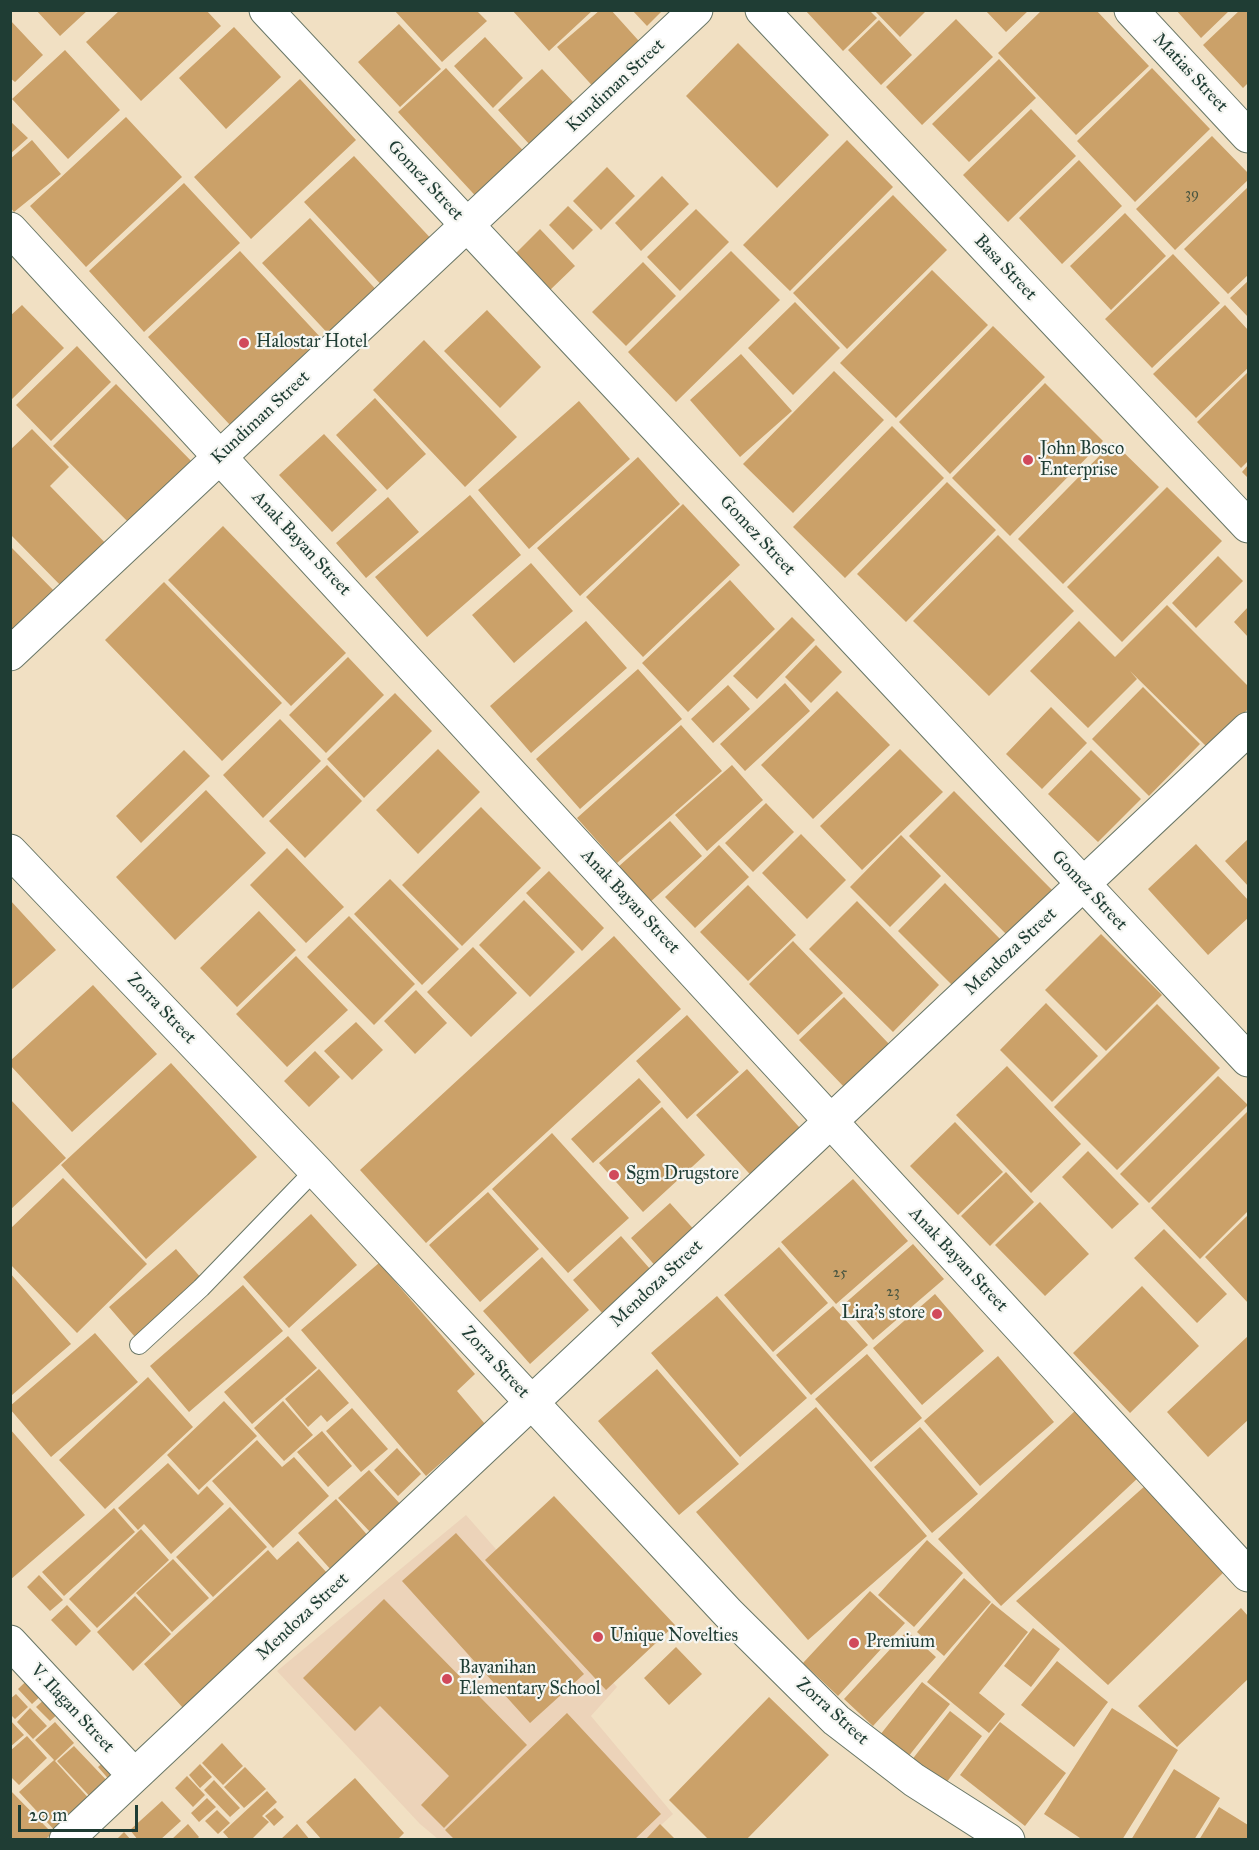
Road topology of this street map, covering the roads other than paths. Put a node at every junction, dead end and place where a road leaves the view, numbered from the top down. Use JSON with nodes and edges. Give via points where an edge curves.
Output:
{"nodes":[{"id":1,"x":266,"y":10,"type":"edge"},
{"id":2,"x":696,"y":10,"type":"edge"},
{"id":3,"x":762,"y":10,"type":"edge"},
{"id":4,"x":1131,"y":10,"type":"edge"},
{"id":5,"x":1248,"y":136,"type":"edge"},
{"id":6,"x":467,"y":225,"type":"junction"},
{"id":7,"x":10,"y":229,"type":"edge"},
{"id":8,"x":220,"y":457,"type":"junction"},
{"id":9,"x":1248,"y":526,"type":"edge"},
{"id":10,"x":10,"y":654,"type":"edge"},
{"id":11,"x":1248,"y":729,"type":"edge"},
{"id":12,"x":10,"y":851,"type":"edge"},
{"id":13,"x":1083,"y":885,"type":"junction"},
{"id":14,"x":1248,"y":1060,"type":"edge"},
{"id":15,"x":831,"y":1121,"type":"junction"},
{"id":16,"x":315,"y":1170,"type":"junction"},
{"id":17,"x":139,"y":1345,"type":"dead end"},
{"id":18,"x":531,"y":1402,"type":"junction"},
{"id":19,"x":1248,"y":1575,"type":"edge"},
{"id":20,"x":10,"y":1642,"type":"edge"},
{"id":21,"x":134,"y":1775,"type":"junction"},
{"id":22,"x":66,"y":1839,"type":"edge"},
{"id":23,"x":1008,"y":1839,"type":"edge"}],
"edges":[{"from":1,"to":6,"type":"street","name":"Gomez Street"},
{"from":2,"to":6,"type":"street","name":"Kundiman Street"},
{"from":3,"to":9,"type":"street","name":"Basa Street"},
{"from":4,"to":5,"type":"street","name":"Matias Street"},
{"from":6,"to":8,"type":"street","name":"Kundiman Street"},
{"from":6,"to":13,"type":"street","name":"Gomez Street"},
{"from":7,"to":8,"type":"street","name":"Anak Bayan Street"},
{"from":8,"to":10,"type":"street","name":"Kundiman Street"},
{"from":8,"to":15,"type":"street","name":"Anak Bayan Street"},
{"from":11,"to":13,"type":"street","name":"Mendoza Street"},
{"from":12,"to":16,"type":"street","name":"Zorra Street"},
{"from":13,"to":14,"type":"street","name":"Gomez Street"},
{"from":13,"to":15,"type":"street","name":"Mendoza Street"},
{"from":15,"to":18,"type":"street","name":"Mendoza Street"},
{"from":15,"to":19,"type":"street","name":"Anak Bayan Street"},
{"from":16,"to":17,"type":"lane","via":[[201,1288]]},
{"from":16,"to":18,"type":"street","name":"Zorra Street"},
{"from":18,"to":21,"type":"street","name":"Mendoza Street"},
{"from":18,"to":23,"type":"street","name":"Zorra Street","via":[[728,1613],[836,1720],[914,1780]]},
{"from":20,"to":21,"type":"street","name":"V. Ilagan Street"},
{"from":21,"to":22,"type":"street","name":"Mendoza Street"}]}
